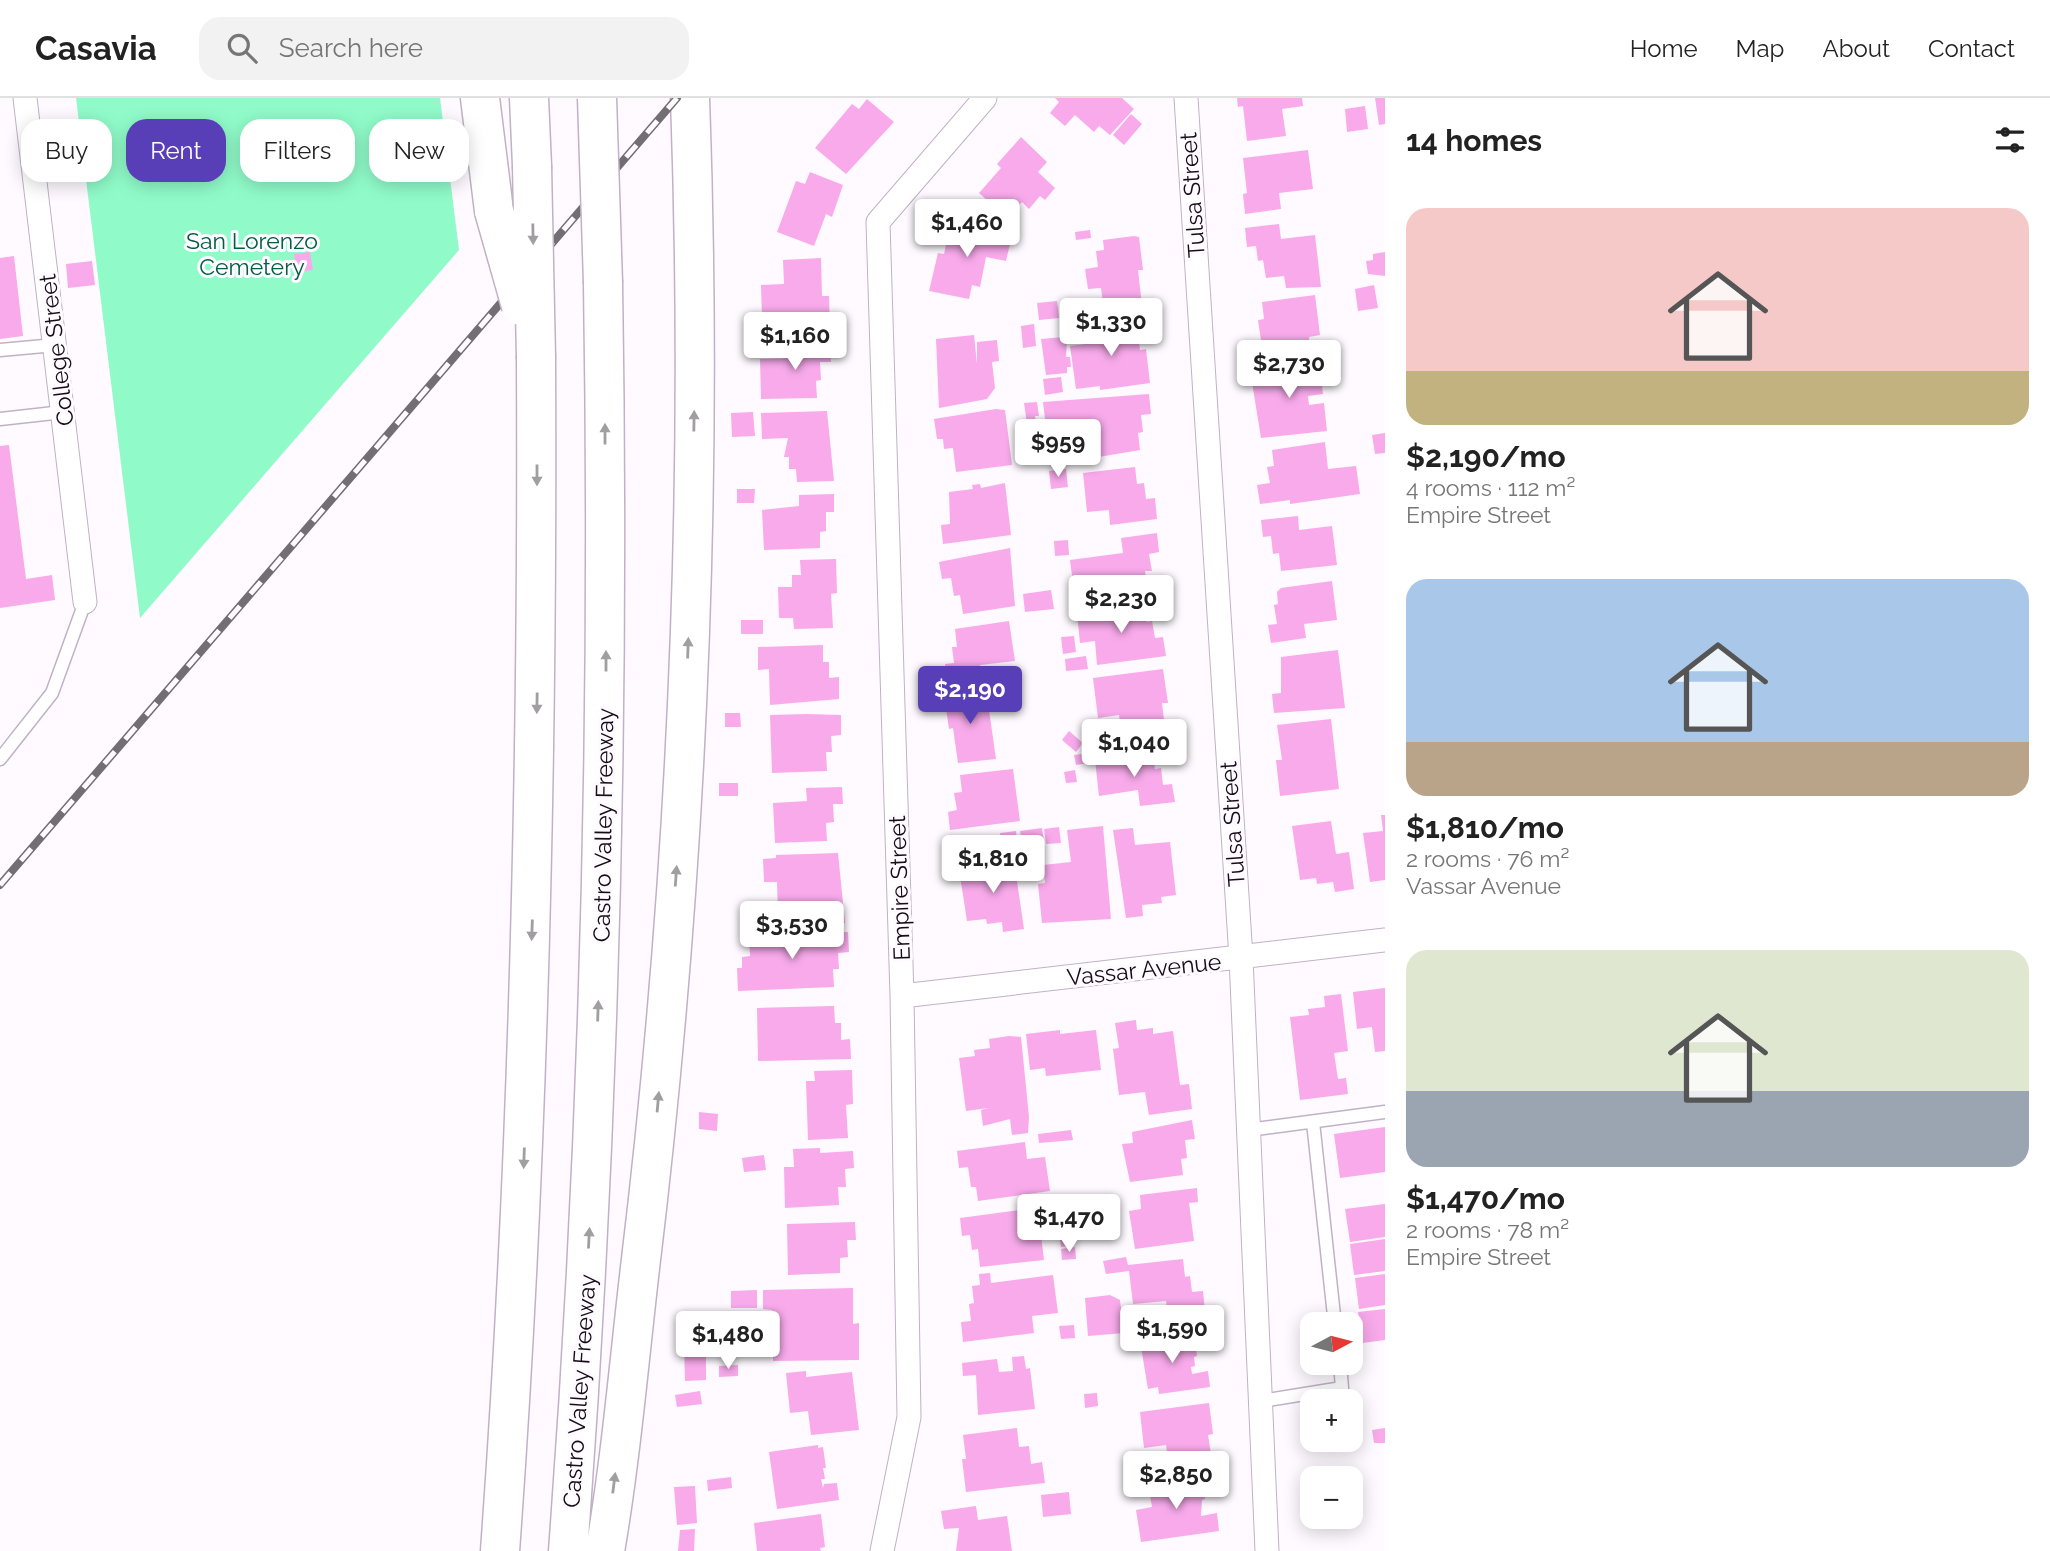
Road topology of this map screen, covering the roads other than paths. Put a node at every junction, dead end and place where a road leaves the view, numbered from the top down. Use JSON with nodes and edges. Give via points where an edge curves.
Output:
{"nodes":[{"id":1,"x":25,"y":98,"type":"edge"},
{"id":2,"x":480,"y":98,"type":"edge"},
{"id":3,"x":529,"y":98,"type":"edge"},
{"id":4,"x":597,"y":98,"type":"edge"},
{"id":5,"x":690,"y":98,"type":"edge"},
{"id":6,"x":985,"y":98,"type":"edge"},
{"id":7,"x":1186,"y":98,"type":"edge"},
{"id":8,"x":55,"y":345,"type":"junction"},
{"id":9,"x":0,"y":350,"type":"edge"},
{"id":10,"x":536,"y":358,"type":"junction"},
{"id":11,"x":63,"y":412,"type":"junction"},
{"id":12,"x":0,"y":419,"type":"edge"},
{"id":13,"x":85,"y":602,"type":"joint"},
{"id":14,"x":0,"y":760,"type":"edge"},
{"id":15,"x":1385,"y":940,"type":"edge"},
{"id":16,"x":1241,"y":958,"type":"junction"},
{"id":17,"x":902,"y":996,"type":"junction"},
{"id":18,"x":1385,"y":1112,"type":"edge"},
{"id":19,"x":1313,"y":1122,"type":"junction"},
{"id":20,"x":1248,"y":1130,"type":"junction"},
{"id":21,"x":1334,"y":1312,"type":"edge"},
{"id":22,"x":1341,"y":1376,"type":"edge"},
{"id":23,"x":1261,"y":1401,"type":"junction"},
{"id":24,"x":500,"y":1551,"type":"edge"},
{"id":25,"x":568,"y":1551,"type":"edge"},
{"id":26,"x":605,"y":1551,"type":"edge"},
{"id":27,"x":881,"y":1551,"type":"edge"},
{"id":28,"x":1267,"y":1551,"type":"edge"}],
"edges":[{"from":1,"to":8,"type":"street","name":"College Street"},
{"from":2,"to":10,"type":"highway","bridge":true,"via":[[494,211]]},
{"from":3,"to":10,"type":"highway","one_way":true,"bridge":true},
{"from":25,"to":4,"type":"highway","name":"Castro Valley Freeway","one_way":true,"bridge":true,"via":[[593,1166],[601,914],[606,561]]},
{"from":26,"to":5,"type":"highway","one_way":true,"via":[[652,1170],[682,788],[690,604],[695,225]]},
{"from":6,"to":17,"type":"street","name":"Empire Street","via":[[878,222]]},
{"from":7,"to":16,"type":"street","name":"Tulsa Street"},
{"from":8,"to":9,"type":"lane"},
{"from":8,"to":11,"type":"street","name":"College Street"},
{"from":10,"to":24,"type":"highway","one_way":true,"via":[[532,945],[523,1187]]},
{"from":11,"to":12,"type":"lane"},
{"from":11,"to":13,"type":"street","name":"College Street"},
{"from":13,"to":14,"type":"lane","via":[[52,693]]},
{"from":15,"to":16,"type":"street","name":"Vassar Avenue"},
{"from":16,"to":17,"type":"street","name":"Vassar Avenue"},
{"from":16,"to":20,"type":"street","name":"Tulsa Street"},
{"from":17,"to":27,"type":"street","name":"Empire Street","via":[[909,1417]]},
{"from":18,"to":19,"type":"lane"},
{"from":19,"to":20,"type":"lane"},
{"from":19,"to":21,"type":"lane"},
{"from":20,"to":23,"type":"street","name":"Tulsa Street"},
{"from":22,"to":23,"type":"lane","via":[[1342,1388]]},
{"from":23,"to":28,"type":"street","name":"Tulsa Street"}]}
